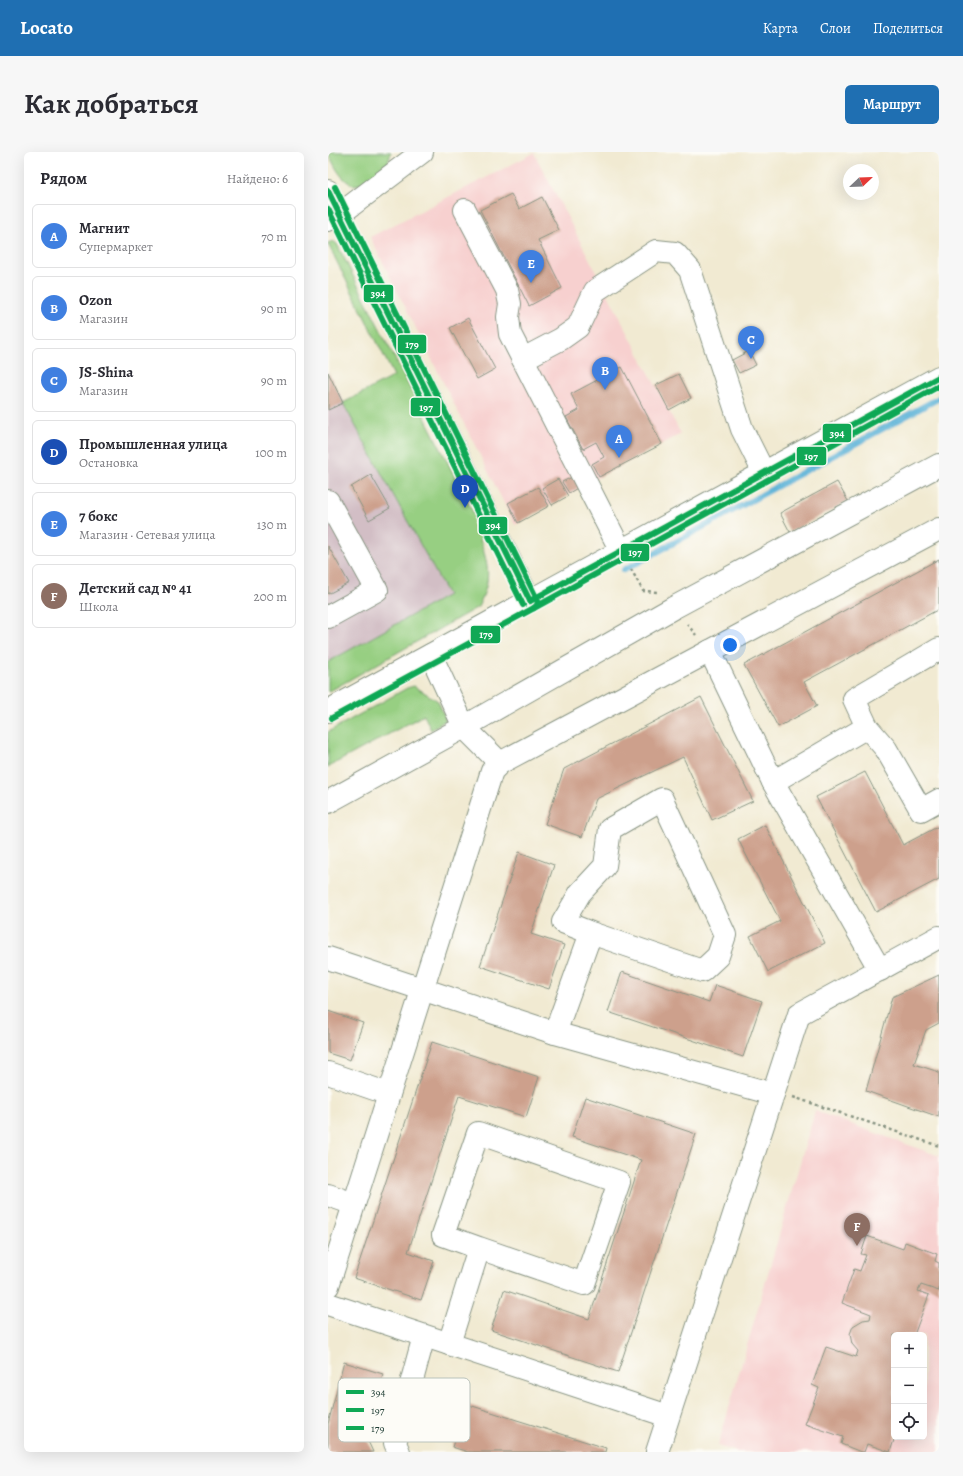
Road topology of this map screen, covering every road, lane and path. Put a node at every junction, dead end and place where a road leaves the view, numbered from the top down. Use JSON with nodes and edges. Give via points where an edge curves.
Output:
{"nodes":[{"id":1,"x":422,"y":152,"type":"edge"},
{"id":2,"x":328,"y":191,"type":"edge"},
{"id":3,"x":465,"y":210,"type":"dead end"},
{"id":4,"x":334,"y":217,"type":"edge"},
{"id":5,"x":523,"y":359,"type":"junction"},
{"id":6,"x":939,"y":377,"type":"edge"},
{"id":7,"x":939,"y":465,"type":"edge"},
{"id":8,"x":764,"y":473,"type":"junction"},
{"id":9,"x":328,"y":501,"type":"edge"},
{"id":10,"x":939,"y":529,"type":"edge"},
{"id":11,"x":621,"y":551,"type":"junction"},
{"id":12,"x":530,"y":601,"type":"junction"},
{"id":13,"x":328,"y":617,"type":"edge"},
{"id":14,"x":939,"y":649,"type":"edge"},
{"id":15,"x":710,"y":651,"type":"junction"},
{"id":16,"x":431,"y":655,"type":"junction"},
{"id":17,"x":328,"y":711,"type":"edge"},
{"id":18,"x":464,"y":727,"type":"junction"},
{"id":19,"x":867,"y":727,"type":"junction"},
{"id":20,"x":500,"y":763,"type":"junction"},
{"id":21,"x":773,"y":782,"type":"junction"},
{"id":22,"x":939,"y":800,"type":"edge"},
{"id":23,"x":328,"y":802,"type":"edge"},
{"id":24,"x":591,"y":933,"type":"junction"},
{"id":25,"x":939,"y":937,"type":"edge"},
{"id":26,"x":328,"y":958,"type":"edge"},
{"id":27,"x":880,"y":970,"type":"junction"},
{"id":28,"x":422,"y":989,"type":"junction"},
{"id":29,"x":555,"y":1034,"type":"junction"},
{"id":30,"x":328,"y":1073,"type":"edge"},
{"id":31,"x":389,"y":1094,"type":"junction"},
{"id":32,"x":773,"y":1094,"type":"junction"},
{"id":33,"x":939,"y":1146,"type":"edge"},
{"id":34,"x":328,"y":1195,"type":"edge"},
{"id":35,"x":354,"y":1204,"type":"junction"},
{"id":36,"x":479,"y":1248,"type":"junction"},
{"id":37,"x":328,"y":1286,"type":"edge"},
{"id":38,"x":328,"y":1304,"type":"edge"},
{"id":39,"x":424,"y":1336,"type":"junction"},
{"id":40,"x":449,"y":1344,"type":"junction"},
{"id":41,"x":413,"y":1378,"type":"edge"},
{"id":42,"x":668,"y":1416,"type":"junction"},
{"id":43,"x":395,"y":1442,"type":"edge"},
{"id":44,"x":399,"y":1452,"type":"edge"},
{"id":45,"x":657,"y":1452,"type":"edge"}],
"edges":[{"from":1,"to":4,"type":"street"},
{"from":2,"to":4,"type":"street"},
{"from":3,"to":5,"type":"street","via":[[506,290],[510,304],[510,334]]},
{"from":4,"to":12,"type":"street"},
{"from":5,"to":8,"type":"street","via":[[578,327],[595,291],[656,251],[675,253],[690,270],[742,429]]},
{"from":5,"to":11,"type":"street"},
{"from":6,"to":8,"type":"street"},
{"from":7,"to":18,"type":"street","via":[[673,608]]},
{"from":8,"to":11,"type":"street"},
{"from":9,"to":13,"type":"street","via":[[377,590]]},
{"from":10,"to":15,"type":"street"},
{"from":11,"to":12,"type":"street"},
{"from":12,"to":16,"type":"street"},
{"from":14,"to":19,"type":"street","via":[[854,699]]},
{"from":15,"to":20,"type":"street"},
{"from":15,"to":21,"type":"street"},
{"from":16,"to":17,"type":"street"},
{"from":16,"to":18,"type":"street"},
{"from":18,"to":20,"type":"street"},
{"from":18,"to":23,"type":"street"},
{"from":19,"to":21,"type":"street"},
{"from":19,"to":22,"type":"street","via":[[886,748],[921,810]]},
{"from":20,"to":28,"type":"street","via":[[492,771]]},
{"from":21,"to":27,"type":"street"},
{"from":24,"to":24,"type":"street","via":[[702,971],[718,956],[725,935],[662,799],[610,829],[605,866],[580,893],[563,922]]},
{"from":24,"to":29,"type":"street"},
{"from":25,"to":27,"type":"street"},
{"from":26,"to":28,"type":"street"},
{"from":27,"to":32,"type":"street","via":[[799,1014]]},
{"from":28,"to":29,"type":"street"},
{"from":28,"to":31,"type":"street"},
{"from":29,"to":32,"type":"street"},
{"from":30,"to":31,"type":"street"},
{"from":31,"to":35,"type":"street"},
{"from":32,"to":33,"type":"path","via":[[799,1098]]},
{"from":32,"to":42,"type":"street"},
{"from":34,"to":35,"type":"street"},
{"from":35,"to":37,"type":"street"},
{"from":36,"to":36,"type":"street","via":[[584,1284],[619,1182],[478,1133],[443,1235]]},
{"from":36,"to":40,"type":"street"},
{"from":38,"to":39,"type":"street"},
{"from":39,"to":40,"type":"street"},
{"from":39,"to":41,"type":"street"},
{"from":40,"to":42,"type":"street"},
{"from":42,"to":45,"type":"street"},
{"from":43,"to":44,"type":"street"}]}
